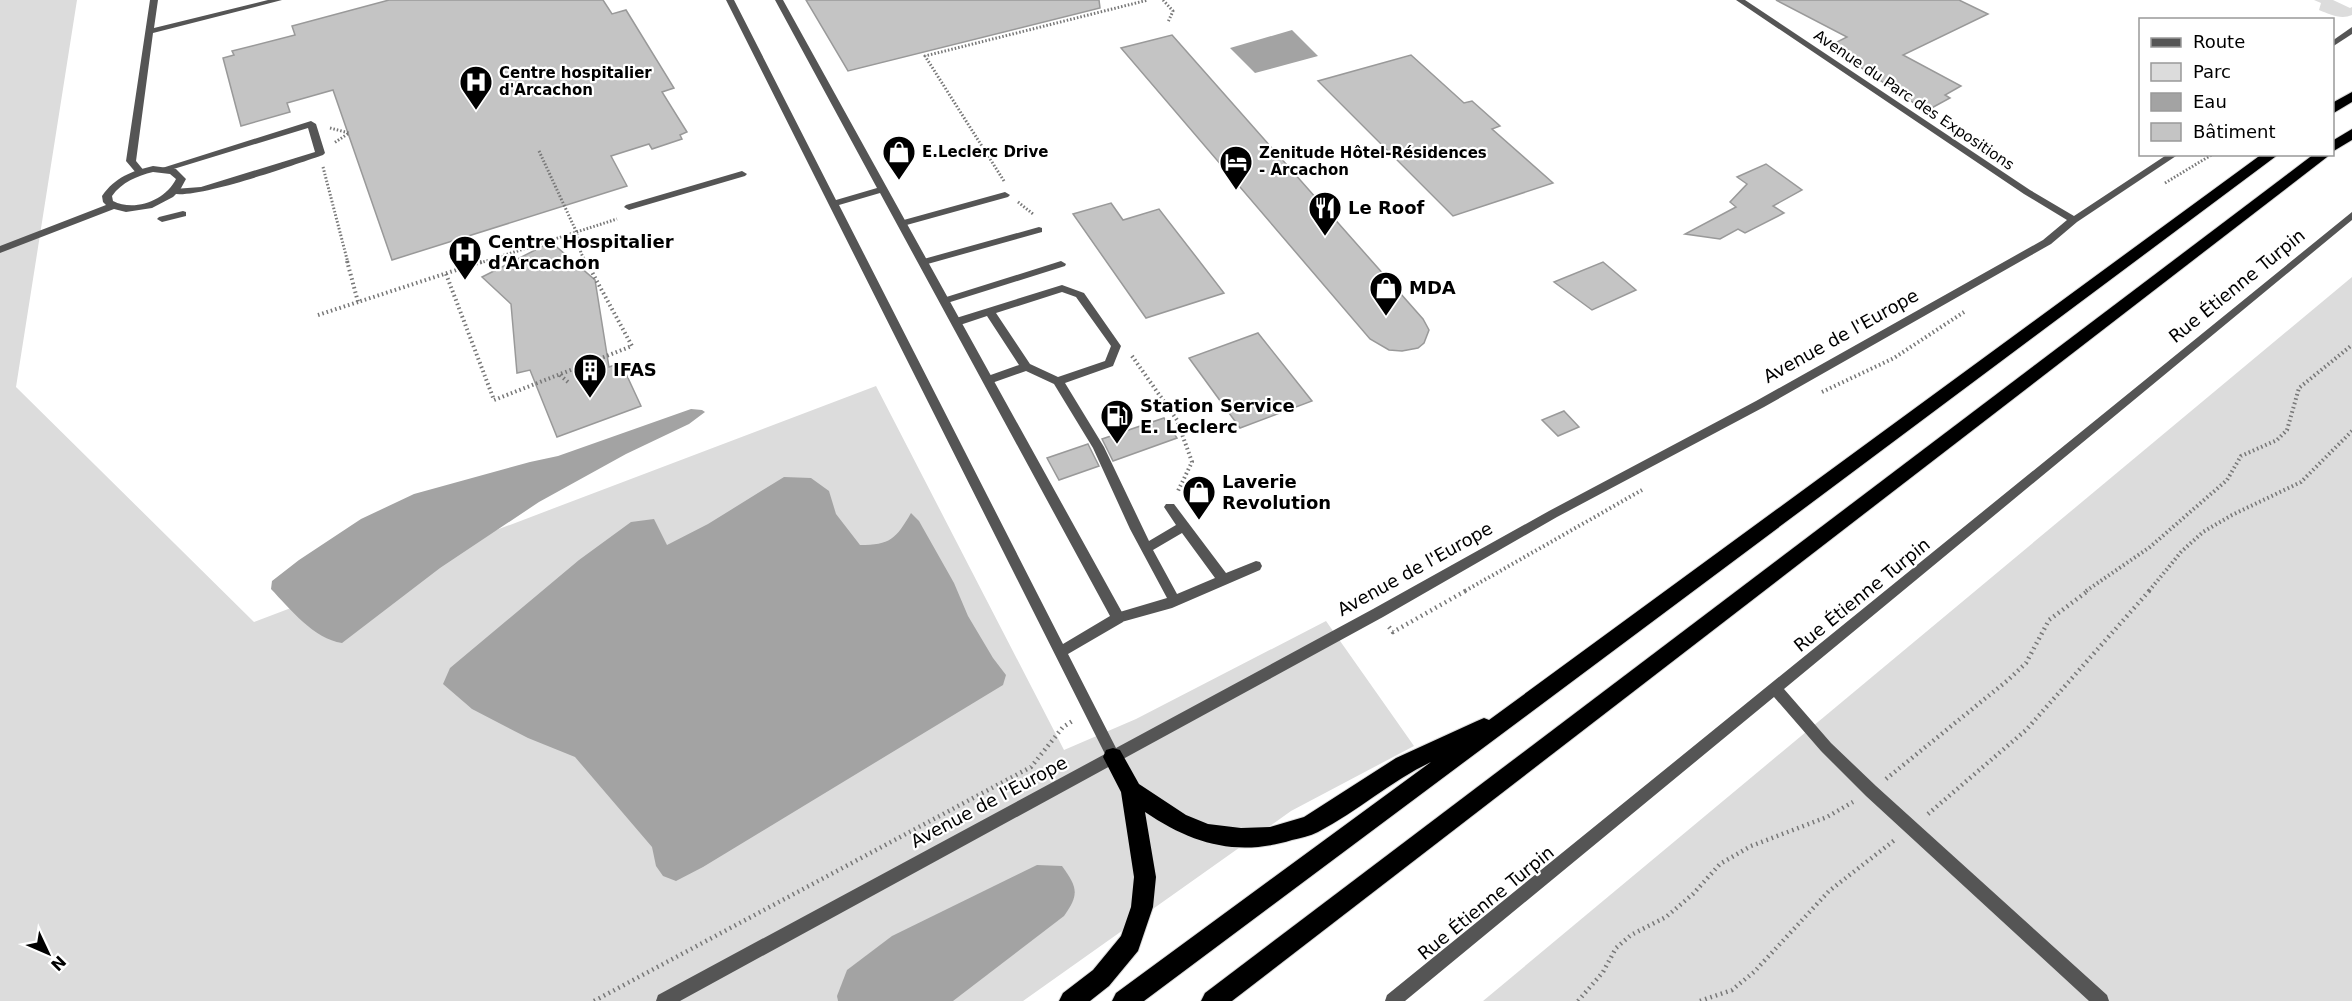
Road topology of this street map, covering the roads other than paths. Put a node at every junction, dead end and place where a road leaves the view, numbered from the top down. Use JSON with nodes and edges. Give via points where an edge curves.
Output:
{"nodes":[{"id":1,"x":154,"y":0,"type":"edge"},
{"id":2,"x":278,"y":0,"type":"edge"},
{"id":3,"x":730,"y":0,"type":"edge"},
{"id":4,"x":779,"y":0,"type":"edge"},
{"id":5,"x":1740,"y":0,"type":"edge"},
{"id":6,"x":2352,"y":30,"type":"edge"},
{"id":7,"x":149,"y":32,"type":"junction"},
{"id":8,"x":2334,"y":44,"type":"edge"},
{"id":9,"x":2352,"y":96,"type":"edge"},
{"id":10,"x":2334,"y":109,"type":"edge"},
{"id":11,"x":2352,"y":133,"type":"edge"},
{"id":12,"x":2334,"y":146,"type":"edge"},
{"id":13,"x":2172,"y":156,"type":"edge"},
{"id":14,"x":2269,"y":156,"type":"edge"},
{"id":15,"x":2321,"y":156,"type":"edge"},
{"id":16,"x":164,"y":169,"type":"junction"},
{"id":17,"x":140,"y":172,"type":"junction"},
{"id":18,"x":742,"y":174,"type":"dead end"},
{"id":19,"x":883,"y":189,"type":"junction"},
{"id":20,"x":174,"y":192,"type":"junction"},
{"id":21,"x":1009,"y":194,"type":"road end"},
{"id":22,"x":833,"y":204,"type":"junction"},
{"id":23,"x":113,"y":206,"type":"junction"},
{"id":24,"x":627,"y":212,"type":"road end"},
{"id":25,"x":183,"y":214,"type":"dead end"},
{"id":26,"x":2352,"y":215,"type":"edge"},
{"id":27,"x":162,"y":219,"type":"dead end"},
{"id":28,"x":2074,"y":220,"type":"junction"},
{"id":29,"x":903,"y":223,"type":"junction"},
{"id":30,"x":1039,"y":230,"type":"dead end"},
{"id":31,"x":0,"y":250,"type":"edge"},
{"id":32,"x":924,"y":262,"type":"junction"},
{"id":33,"x":1060,"y":264,"type":"dead end"},
{"id":34,"x":944,"y":301,"type":"junction"},
{"id":35,"x":990,"y":312,"type":"junction"},
{"id":36,"x":957,"y":322,"type":"junction"},
{"id":37,"x":1026,"y":367,"type":"junction"},
{"id":38,"x":989,"y":380,"type":"junction"},
{"id":39,"x":1058,"y":381,"type":"junction"},
{"id":40,"x":1170,"y":507,"type":"road end"},
{"id":41,"x":1183,"y":527,"type":"junction"},
{"id":42,"x":1148,"y":547,"type":"junction"},
{"id":43,"x":1256,"y":566,"type":"dead end"},
{"id":44,"x":1223,"y":579,"type":"junction"},
{"id":45,"x":1174,"y":600,"type":"junction"},
{"id":46,"x":1118,"y":618,"type":"junction"},
{"id":47,"x":1059,"y":653,"type":"junction"},
{"id":48,"x":1776,"y":690,"type":"junction"},
{"id":49,"x":1521,"y":710,"type":"junction"},
{"id":50,"x":1113,"y":757,"type":"junction"},
{"id":51,"x":1131,"y":791,"type":"junction"},
{"id":52,"x":664,"y":1001,"type":"edge"},
{"id":53,"x":1071,"y":1001,"type":"edge"},
{"id":54,"x":1124,"y":1001,"type":"edge"},
{"id":55,"x":1213,"y":1001,"type":"edge"},
{"id":56,"x":1393,"y":1001,"type":"edge"},
{"id":57,"x":2101,"y":1001,"type":"edge"}],
"edges":[{"from":1,"to":7,"type":"street"},
{"from":2,"to":7,"type":"street"},
{"from":3,"to":22,"type":"street"},
{"from":4,"to":19,"type":"street"},
{"from":5,"to":28,"type":"street","name":"Avenue du Parc des Expositions"},
{"from":6,"to":8,"type":"street"},
{"from":7,"to":17,"type":"street","via":[[131,161]]},
{"from":9,"to":10,"type":"highway"},
{"from":11,"to":12,"type":"highway"},
{"from":13,"to":28,"type":"street","name":"Avenue de l'Europe"},
{"from":14,"to":49,"type":"highway"},
{"from":15,"to":55,"type":"highway"},
{"from":16,"to":17,"type":"street"},
{"from":16,"to":20,"type":"street","via":[[181,179]]},
{"from":16,"to":20,"type":"street","via":[[311,124],[320,153],[202,190]]},
{"from":17,"to":23,"type":"street","via":[[111,189],[107,196]]},
{"from":18,"to":24,"type":"street"},
{"from":19,"to":22,"type":"street"},
{"from":19,"to":29,"type":"street"},
{"from":20,"to":23,"type":"street","via":[[143,207]]},
{"from":21,"to":29,"type":"street"},
{"from":22,"to":47,"type":"street"},
{"from":23,"to":31,"type":"street"},
{"from":25,"to":27,"type":"street"},
{"from":26,"to":48,"type":"street","name":"Rue Étienne Turpin"},
{"from":28,"to":50,"type":"street","name":"Avenue de l'Europe","via":[[2046,242],[1760,404]]},
{"from":29,"to":32,"type":"street"},
{"from":30,"to":32,"type":"street"},
{"from":32,"to":34,"type":"street"},
{"from":33,"to":34,"type":"street"},
{"from":34,"to":36,"type":"street"},
{"from":35,"to":36,"type":"street"},
{"from":35,"to":37,"type":"street"},
{"from":35,"to":39,"type":"street","via":[[1062,288],[1080,296],[1116,346],[1109,363]]},
{"from":36,"to":38,"type":"street"},
{"from":37,"to":38,"type":"street"},
{"from":37,"to":39,"type":"street"},
{"from":38,"to":46,"type":"street"},
{"from":39,"to":42,"type":"street","via":[[1098,447]]},
{"from":40,"to":41,"type":"street"},
{"from":41,"to":42,"type":"street"},
{"from":41,"to":44,"type":"street"},
{"from":42,"to":45,"type":"street"},
{"from":43,"to":44,"type":"street"},
{"from":44,"to":45,"type":"street"},
{"from":45,"to":46,"type":"street"},
{"from":46,"to":47,"type":"street"},
{"from":47,"to":50,"type":"street"},
{"from":48,"to":56,"type":"street","name":"Rue Étienne Turpin"},
{"from":48,"to":57,"type":"street","via":[[1871,791]]},
{"from":49,"to":51,"type":"highway","via":[[1403,765],[1310,825],[1270,837],[1208,834],[1178,822]]},
{"from":49,"to":54,"type":"highway"},
{"from":50,"to":51,"type":"highway"},
{"from":50,"to":52,"type":"street","name":"Avenue de l'Europe"},
{"from":51,"to":53,"type":"highway","via":[[1145,877],[1142,907],[1130,943],[1101,978]]}]}
